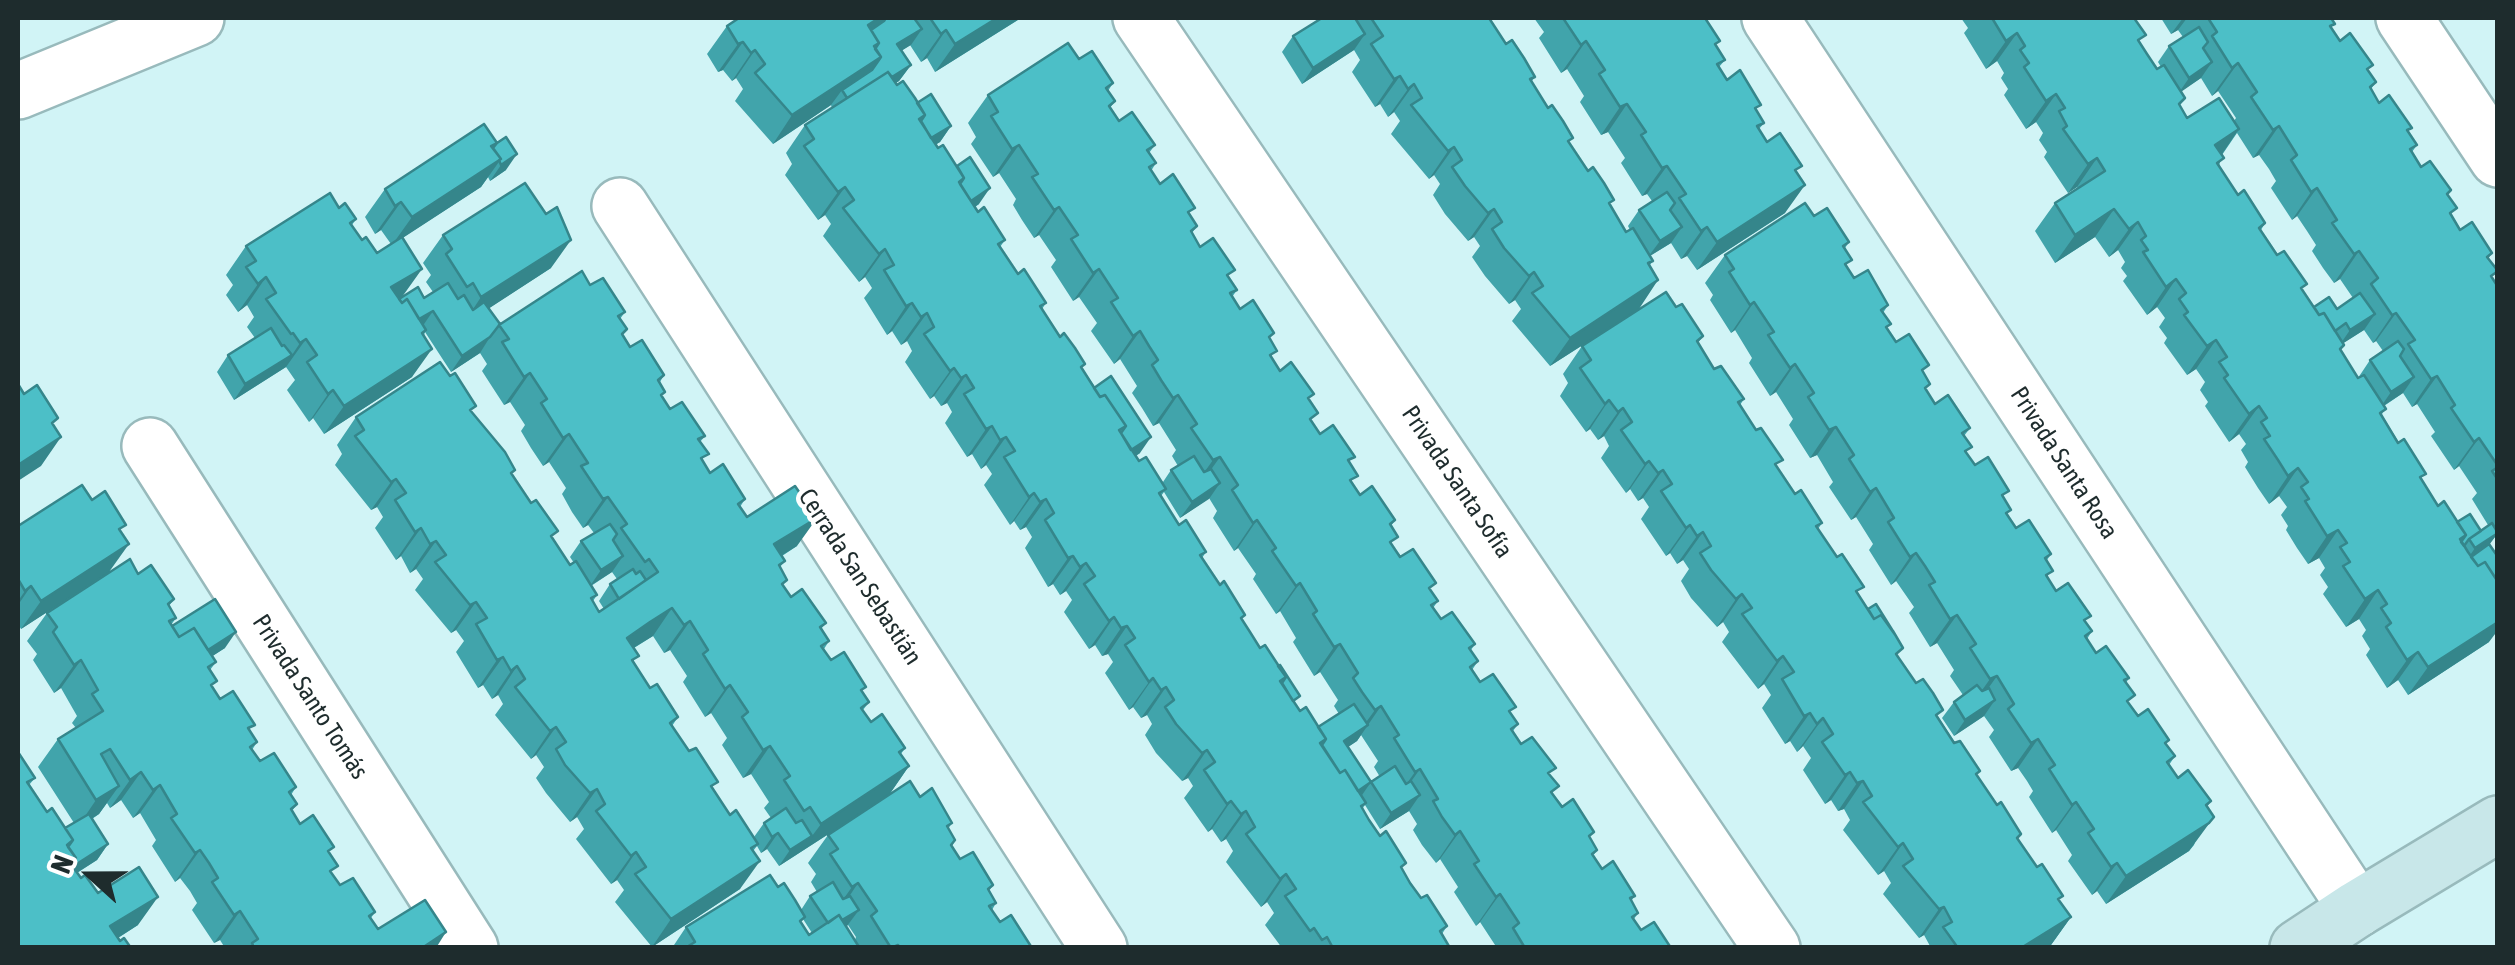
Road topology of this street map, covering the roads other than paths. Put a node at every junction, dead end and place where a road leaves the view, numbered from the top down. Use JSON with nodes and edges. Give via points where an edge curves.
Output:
{"nodes":[{"id":1,"x":196,"y":18,"type":"edge"},
{"id":2,"x":1141,"y":18,"type":"edge"},
{"id":3,"x":1770,"y":18,"type":"edge"},
{"id":4,"x":2404,"y":18,"type":"edge"},
{"id":5,"x":18,"y":90,"type":"edge"},
{"id":6,"x":2498,"y":159,"type":"edge"},
{"id":7,"x":620,"y":206,"type":"dead end"},
{"id":8,"x":150,"y":446,"type":"dead end"},
{"id":9,"x":2498,"y":824,"type":"edge"},
{"id":10,"x":2357,"y":908,"type":"junction"},
{"id":11,"x":470,"y":948,"type":"edge"},
{"id":12,"x":1099,"y":948,"type":"edge"},
{"id":13,"x":1772,"y":948,"type":"edge"},
{"id":14,"x":2298,"y":948,"type":"edge"}],
"edges":[{"from":1,"to":5,"type":"street"},
{"from":2,"to":13,"type":"street","name":"Privada Santa Sofía"},
{"from":3,"to":10,"type":"street","name":"Privada Santa Rosa"},
{"from":4,"to":6,"type":"street"},
{"from":7,"to":12,"type":"street","name":"Cerrada San Sebastián"},
{"from":8,"to":11,"type":"street","name":"Privada Santo Tomás"},
{"from":9,"to":10,"type":"street"},
{"from":10,"to":14,"type":"street"}]}
